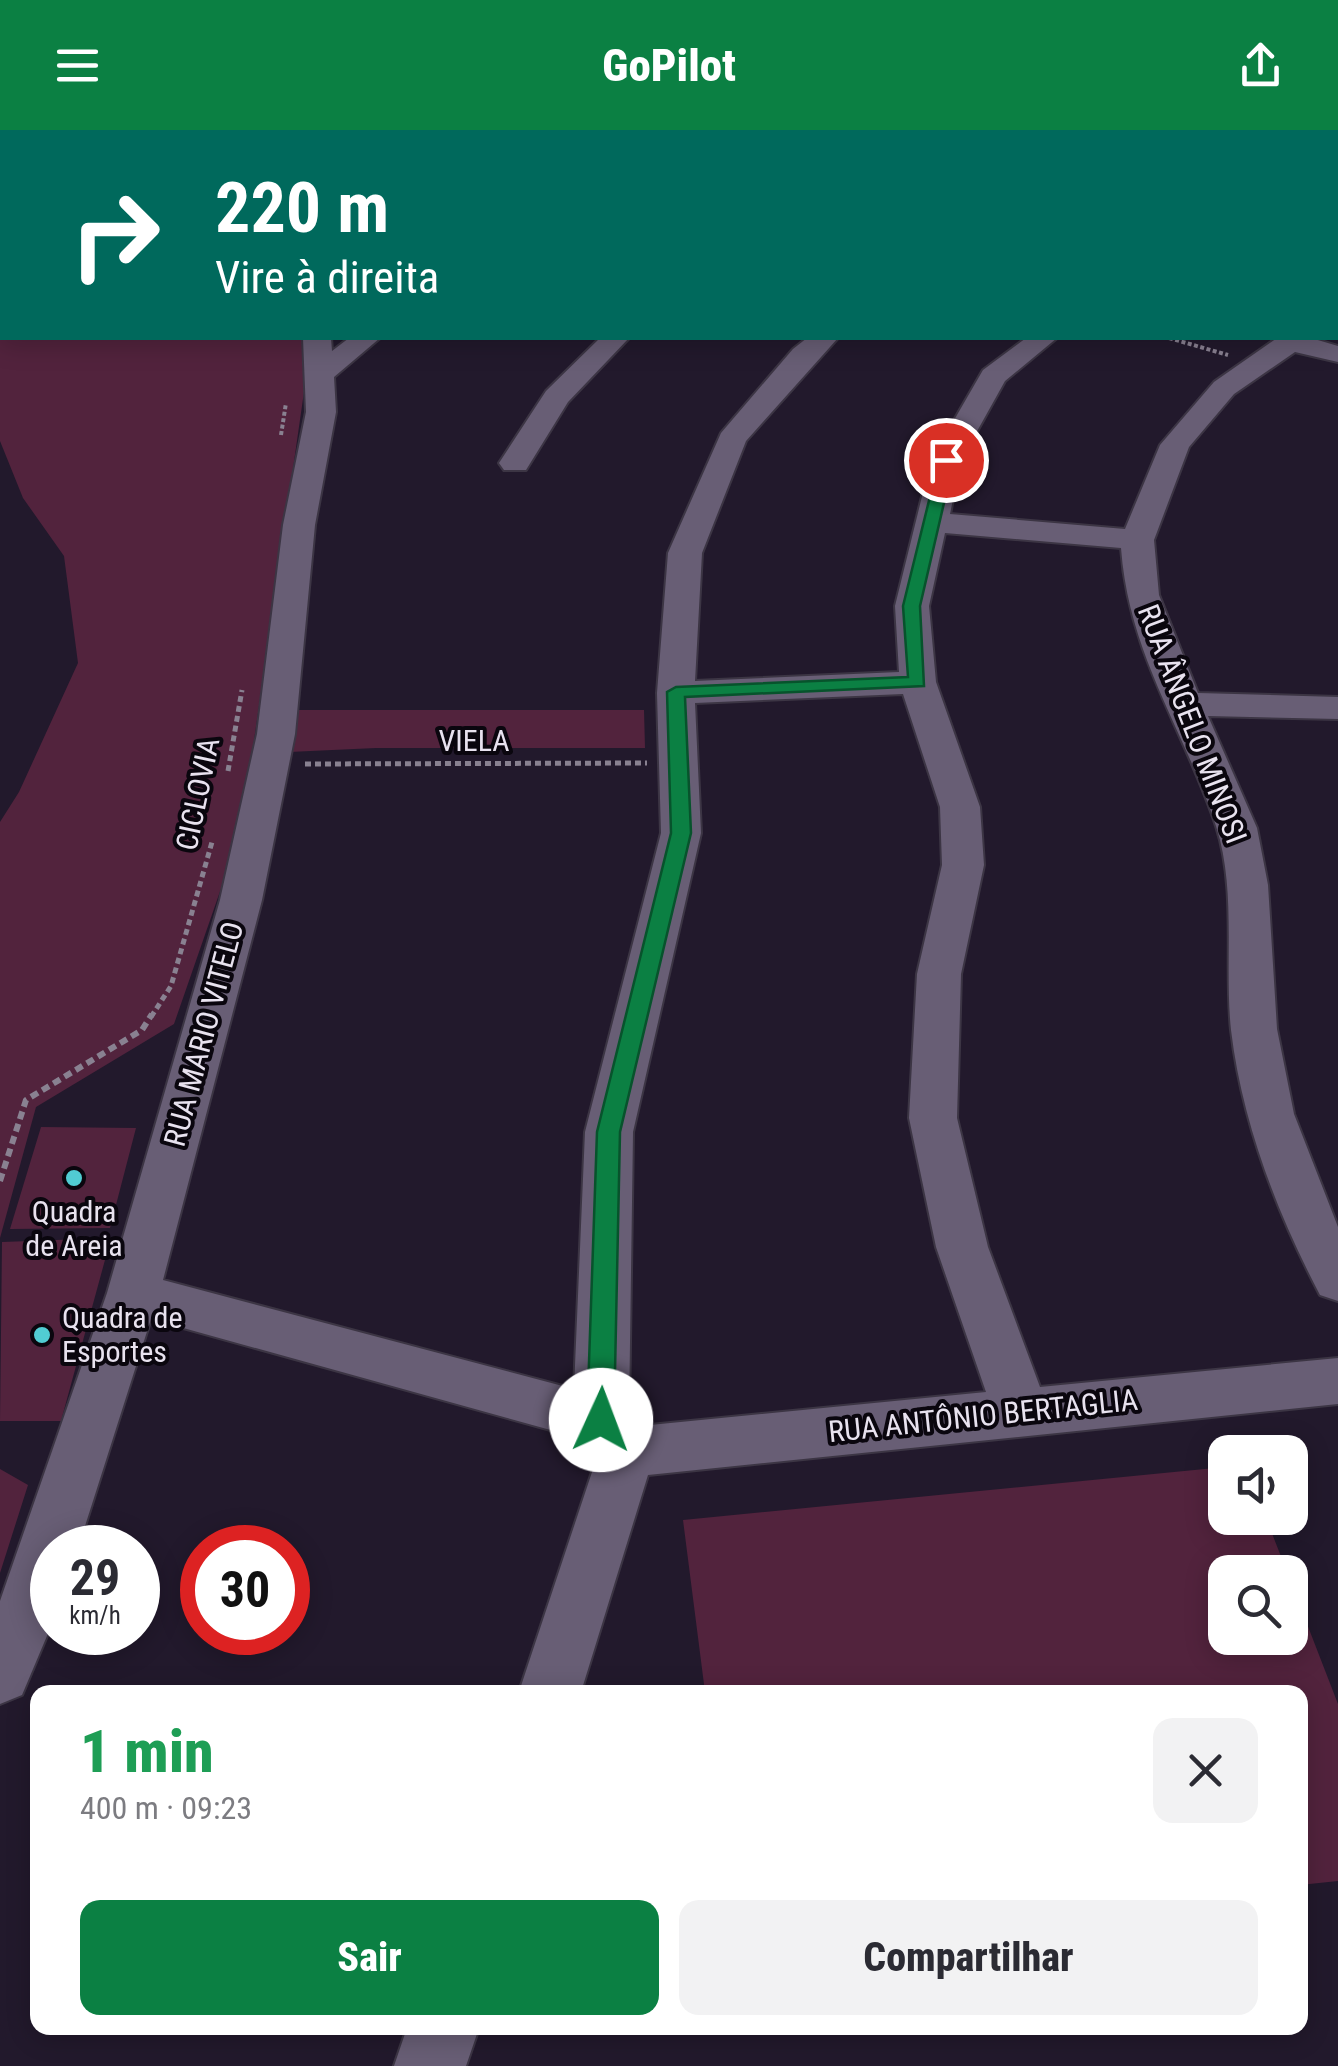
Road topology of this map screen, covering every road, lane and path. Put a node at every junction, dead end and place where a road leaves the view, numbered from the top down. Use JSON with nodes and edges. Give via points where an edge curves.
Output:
{"nodes":[{"id":1,"x":362,"y":340,"type":"edge"},
{"id":2,"x":614,"y":340,"type":"edge"},
{"id":3,"x":822,"y":340,"type":"edge"},
{"id":4,"x":1040,"y":340,"type":"edge"},
{"id":5,"x":1191,"y":340,"type":"edge"},
{"id":6,"x":1281,"y":348,"type":"edge"},
{"id":7,"x":1338,"y":354,"type":"edge"},
{"id":8,"x":308,"y":370,"type":"edge"},
{"id":9,"x":280,"y":437,"type":"dead end"},
{"id":10,"x":515,"y":463,"type":"dead end"},
{"id":11,"x":934,"y":522,"type":"junction"},
{"id":12,"x":1137,"y":540,"type":"junction"},
{"id":13,"x":918,"y":682,"type":"junction"},
{"id":14,"x":243,"y":686,"type":"dead end"},
{"id":15,"x":676,"y":692,"type":"junction"},
{"id":16,"x":1182,"y":704,"type":"junction"},
{"id":17,"x":1338,"y":708,"type":"edge"},
{"id":18,"x":679,"y":763,"type":"junction"},
{"id":19,"x":270,"y":764,"type":"junction"},
{"id":20,"x":226,"y":782,"type":"dead end"},
{"id":21,"x":214,"y":836,"type":"dead end"},
{"id":22,"x":0,"y":1181,"type":"edge"},
{"id":23,"x":1338,"y":1280,"type":"edge"},
{"id":24,"x":134,"y":1293,"type":"junction"},
{"id":25,"x":1338,"y":1381,"type":"edge"},
{"id":26,"x":1022,"y":1412,"type":"junction"},
{"id":27,"x":614,"y":1436,"type":"junction"},
{"id":28,"x":0,"y":1674,"type":"edge"},
{"id":29,"x":552,"y":1685,"type":"edge"},
{"id":30,"x":441,"y":2035,"type":"edge"},
{"id":31,"x":430,"y":2066,"type":"edge"}],
"edges":[{"from":1,"to":8,"type":"street"},
{"from":2,"to":10,"type":"street","via":[[556,398]]},
{"from":3,"to":15,"type":"street","via":[[732,439],[685,554]]},
{"from":4,"to":11,"type":"street","via":[[993,376],[946,460]]},
{"from":5,"to":6,"type":"path"},
{"from":6,"to":7,"type":"street"},
{"from":6,"to":12,"type":"street","name":"RUA ÂNGELO MINOSI","via":[[1224,388],[1175,446]]},
{"from":8,"to":9,"type":"path"},
{"from":8,"to":19,"type":"street","name":"RUA MARIO VITELO","via":[[321,412],[298,525]]},
{"from":11,"to":12,"type":"street"},
{"from":11,"to":13,"type":"street","via":[[912,606]]},
{"from":12,"to":16,"type":"street","name":"RUA ÂNGELO MINOSI","via":[[1142,595]]},
{"from":13,"to":15,"type":"street"},
{"from":13,"to":26,"type":"street","via":[[960,807],[962,866],[939,974],[933,1118],[962,1246]]},
{"from":14,"to":20,"type":"path","name":"CICLOVIA"},
{"from":15,"to":18,"type":"street"},
{"from":16,"to":17,"type":"street"},
{"from":16,"to":23,"type":"street","name":"RUA ÂNGELO MINOSI","via":[[1237,828],[1247,885],[1254,1029],[1270,1114]]},
{"from":18,"to":19,"type":"path","name":"VIELA"},
{"from":18,"to":27,"type":"street","via":[[681,833],[608,1132]]},
{"from":19,"to":24,"type":"street","name":"RUA MARIO VITELO","via":[[241,900]]},
{"from":21,"to":22,"type":"path","name":"CICLOVIA","via":[[170,986],[142,1030],[26,1100]]},
{"from":24,"to":27,"type":"street"},
{"from":24,"to":28,"type":"street","name":"RUA MARIO VITELO"},
{"from":25,"to":26,"type":"street","name":"RUA ANTÔNIO BERTAGLIA"},
{"from":26,"to":27,"type":"street","name":"RUA ANTÔNIO BERTAGLIA"},
{"from":27,"to":29,"type":"street"},
{"from":30,"to":31,"type":"street"}]}
